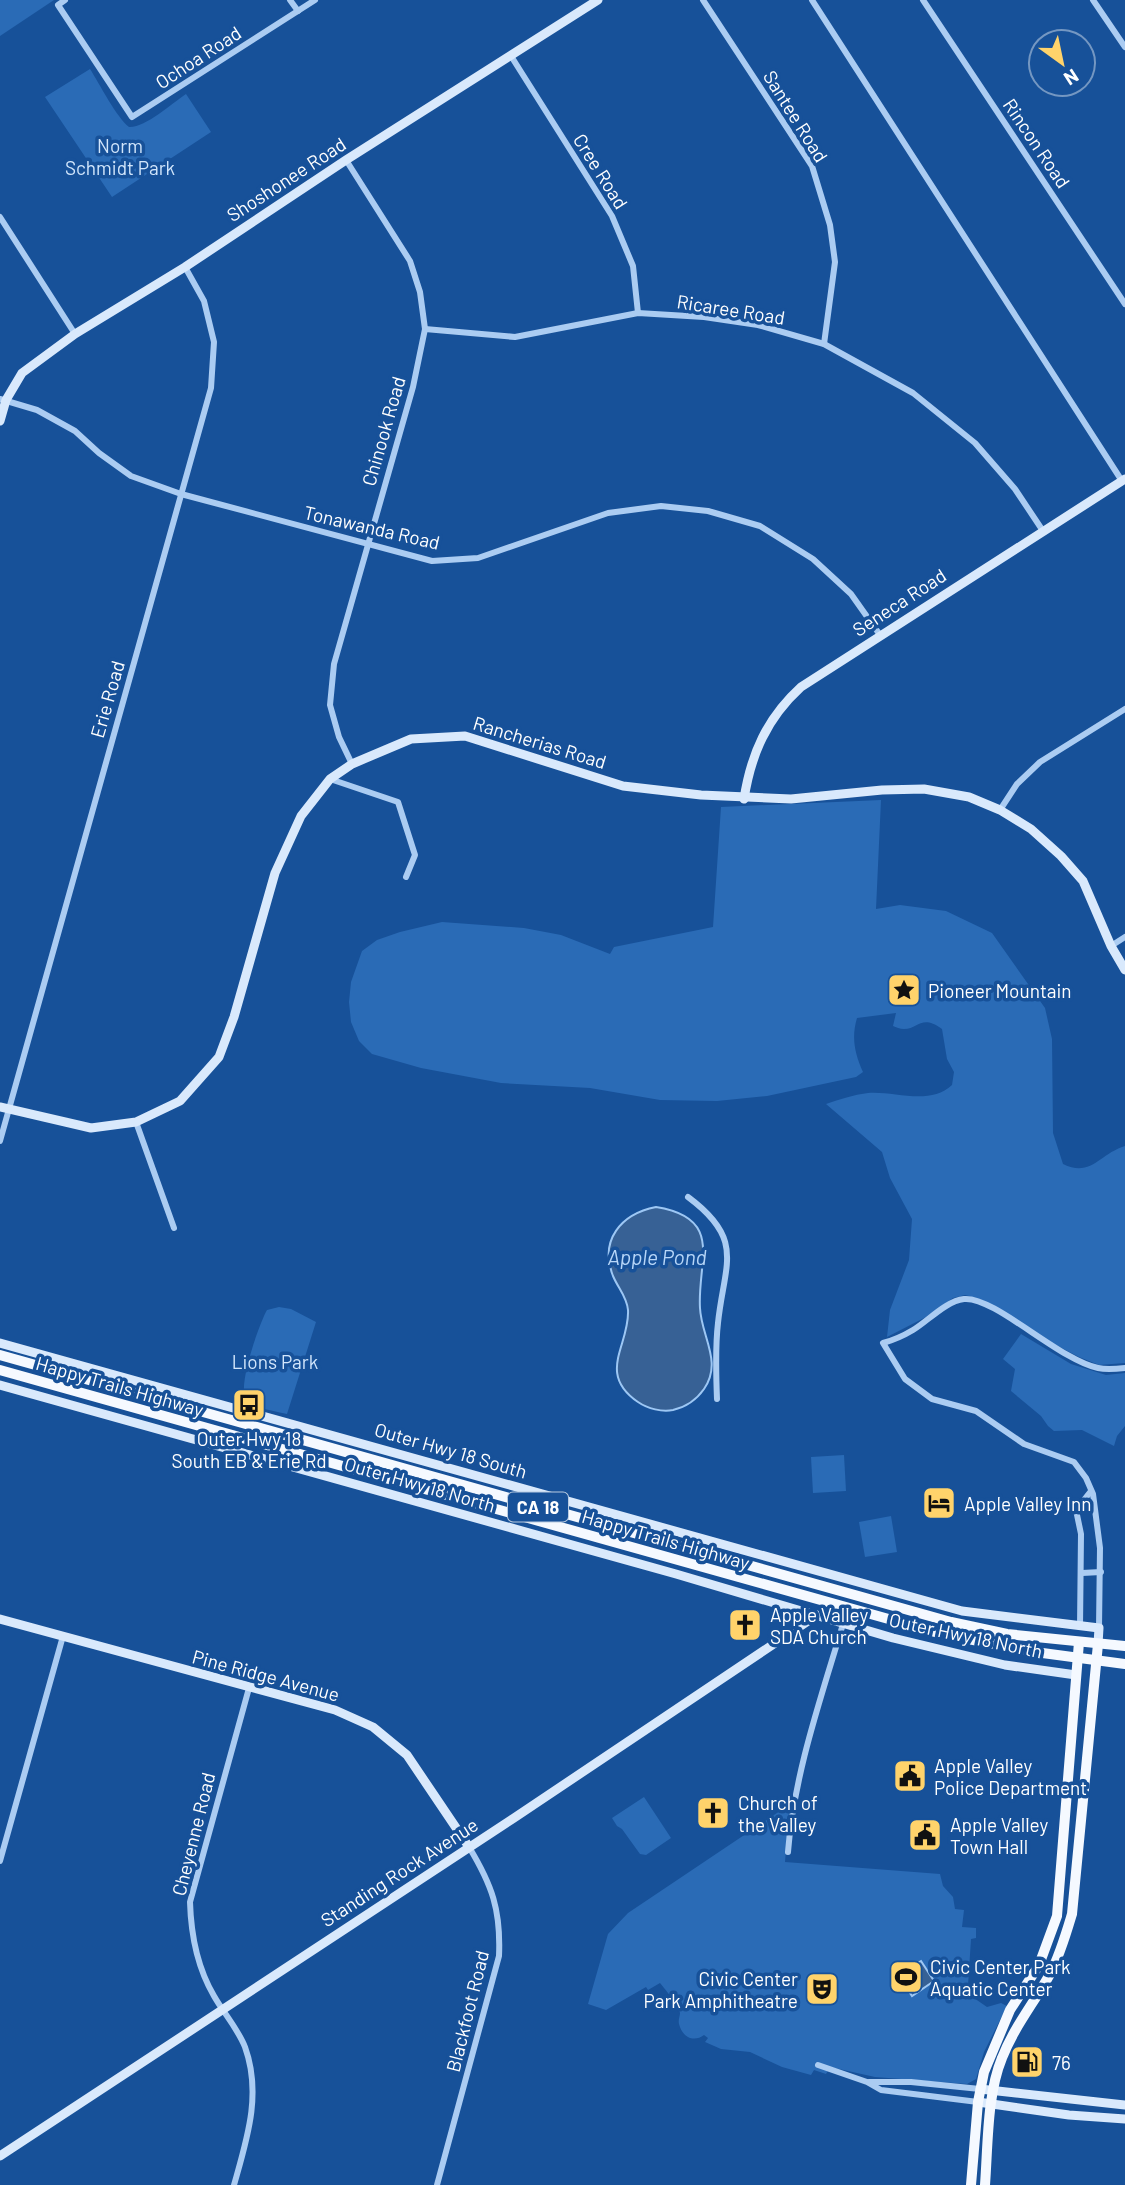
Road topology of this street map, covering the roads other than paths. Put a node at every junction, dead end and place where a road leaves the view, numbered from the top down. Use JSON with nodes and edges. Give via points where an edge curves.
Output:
{"nodes":[{"id":1,"x":65,"y":0,"type":"edge"},
{"id":2,"x":290,"y":0,"type":"edge"},
{"id":3,"x":316,"y":0,"type":"edge"},
{"id":4,"x":597,"y":0,"type":"edge"},
{"id":5,"x":703,"y":0,"type":"edge"},
{"id":6,"x":812,"y":0,"type":"edge"},
{"id":7,"x":923,"y":0,"type":"edge"},
{"id":8,"x":1093,"y":0,"type":"edge"},
{"id":9,"x":298,"y":11,"type":"junction"},
{"id":10,"x":1125,"y":47,"type":"edge"},
{"id":11,"x":511,"y":56,"type":"junction"},
{"id":12,"x":346,"y":160,"type":"junction"},
{"id":13,"x":0,"y":217,"type":"edge"},
{"id":14,"x":185,"y":267,"type":"junction"},
{"id":15,"x":1125,"y":304,"type":"edge"},
{"id":16,"x":638,"y":313,"type":"junction"},
{"id":17,"x":425,"y":329,"type":"junction"},
{"id":18,"x":75,"y":334,"type":"junction"},
{"id":19,"x":824,"y":344,"type":"junction"},
{"id":20,"x":3,"y":400,"type":"edge"},
{"id":21,"x":0,"y":421,"type":"edge"},
{"id":22,"x":1124,"y":480,"type":"edge"},
{"id":23,"x":181,"y":495,"type":"junction"},
{"id":24,"x":1043,"y":531,"type":"junction"},
{"id":25,"x":366,"y":545,"type":"junction"},
{"id":26,"x":880,"y":635,"type":"junction"},
{"id":27,"x":1125,"y":709,"type":"edge"},
{"id":28,"x":352,"y":764,"type":"junction"},
{"id":29,"x":330,"y":779,"type":"junction"},
{"id":30,"x":744,"y":799,"type":"junction"},
{"id":31,"x":1000,"y":810,"type":"junction"},
{"id":32,"x":406,"y":877,"type":"dead end"},
{"id":33,"x":1125,"y":937,"type":"edge"},
{"id":34,"x":1111,"y":946,"type":"junction"},
{"id":35,"x":1125,"y":970,"type":"edge"},
{"id":36,"x":5,"y":1108,"type":"edge"},
{"id":37,"x":136,"y":1122,"type":"junction"},
{"id":38,"x":0,"y":1141,"type":"edge"},
{"id":39,"x":688,"y":1197,"type":"dead end"},
{"id":40,"x":174,"y":1228,"type":"dead end"},
{"id":41,"x":0,"y":1343,"type":"edge"},
{"id":42,"x":0,"y":1355,"type":"edge"},
{"id":43,"x":1125,"y":1368,"type":"edge"},
{"id":44,"x":0,"y":1370,"type":"edge"},
{"id":45,"x":0,"y":1385,"type":"edge"},
{"id":46,"x":717,"y":1399,"type":"dead end"},
{"id":47,"x":1091,"y":1491,"type":"junction"},
{"id":48,"x":1101,"y":1572,"type":"junction"},
{"id":49,"x":1082,"y":1573,"type":"junction"},
{"id":50,"x":817,"y":1615,"type":"junction"},
{"id":51,"x":0,"y":1619,"type":"edge"},
{"id":52,"x":843,"y":1624,"type":"junction"},
{"id":53,"x":1080,"y":1627,"type":"junction"},
{"id":54,"x":1099,"y":1628,"type":"junction"},
{"id":55,"x":63,"y":1636,"type":"junction"},
{"id":56,"x":1079,"y":1642,"type":"junction"},
{"id":57,"x":1098,"y":1644,"type":"junction"},
{"id":58,"x":1125,"y":1647,"type":"edge"},
{"id":59,"x":1077,"y":1658,"type":"junction"},
{"id":60,"x":1097,"y":1661,"type":"junction"},
{"id":61,"x":1125,"y":1664,"type":"edge"},
{"id":62,"x":1076,"y":1675,"type":"junction"},
{"id":63,"x":249,"y":1688,"type":"junction"},
{"id":64,"x":469,"y":1847,"type":"junction"},
{"id":65,"x":788,"y":1852,"type":"dead end"},
{"id":66,"x":0,"y":1861,"type":"edge"},
{"id":67,"x":222,"y":2009,"type":"junction"},
{"id":68,"x":818,"y":2065,"type":"dead end"},
{"id":69,"x":867,"y":2082,"type":"junction"},
{"id":70,"x":980,"y":2089,"type":"junction"},
{"id":71,"x":993,"y":2090,"type":"junction"},
{"id":72,"x":978,"y":2102,"type":"junction"},
{"id":73,"x":992,"y":2104,"type":"junction"},
{"id":74,"x":1125,"y":2105,"type":"edge"},
{"id":75,"x":1125,"y":2119,"type":"edge"},
{"id":76,"x":0,"y":2156,"type":"edge"},
{"id":77,"x":234,"y":2185,"type":"edge"},
{"id":78,"x":437,"y":2185,"type":"edge"},
{"id":79,"x":971,"y":2185,"type":"edge"},
{"id":80,"x":985,"y":2185,"type":"edge"}],
"edges":[{"from":1,"to":9,"type":"street","name":"Ochoa Road","via":[[58,5],[132,117]]},
{"from":2,"to":9,"type":"street"},
{"from":3,"to":9,"type":"street","name":"Ochoa Road"},
{"from":4,"to":11,"type":"street","name":"Shoshonee Road"},
{"from":5,"to":19,"type":"street","name":"Santee Road","via":[[812,166],[831,225],[835,262]]},
{"from":6,"to":22,"type":"street"},
{"from":7,"to":15,"type":"street","name":"Rincon Road"},
{"from":8,"to":10,"type":"street"},
{"from":11,"to":12,"type":"street","name":"Shoshonee Road"},
{"from":11,"to":16,"type":"street","name":"Cree Road","via":[[612,216],[633,266]]},
{"from":12,"to":14,"type":"street","name":"Shoshonee Road"},
{"from":12,"to":17,"type":"street","name":"Chinook Road","via":[[410,261]]},
{"from":13,"to":18,"type":"street"},
{"from":14,"to":18,"type":"street","name":"Shoshonee Road"},
{"from":14,"to":23,"type":"street","name":"Erie Road","via":[[204,301],[214,342],[211,388]]},
{"from":16,"to":17,"type":"street","name":"Ricaree Road","via":[[516,337]]},
{"from":16,"to":19,"type":"street","name":"Ricaree Road","via":[[758,325]]},
{"from":17,"to":25,"type":"street","name":"Chinook Road","via":[[413,387]]},
{"from":18,"to":20,"type":"street","name":"Shoshonee Road","via":[[22,373]]},
{"from":19,"to":24,"type":"street","name":"Ricaree Road","via":[[914,393],[975,443],[1016,489]]},
{"from":20,"to":21,"type":"street","name":"Shoshonee Road"},
{"from":20,"to":23,"type":"street","name":"Tonawanda Road","via":[[37,410],[75,431],[131,476]]},
{"from":22,"to":24,"type":"street","name":"Seneca Road"},
{"from":23,"to":25,"type":"street","name":"Tonawanda Road"},
{"from":23,"to":36,"type":"street","name":"Erie Road"},
{"from":24,"to":26,"type":"street","name":"Seneca Road"},
{"from":25,"to":26,"type":"street","name":"Tonawanda Road","via":[[432,561],[478,558],[608,513],[661,506],[708,512],[760,527],[813,559],[851,594]]},
{"from":25,"to":28,"type":"street","name":"Chinook Road","via":[[334,664],[330,705]]},
{"from":26,"to":30,"type":"street","name":"Seneca Road","via":[[801,687],[780,707],[760,739]]},
{"from":27,"to":31,"type":"street","via":[[1040,762],[1017,784]]},
{"from":28,"to":29,"type":"street","name":"Rancherias Road"},
{"from":28,"to":30,"type":"street","name":"Rancherias Road","via":[[411,739],[465,736],[623,786]]},
{"from":29,"to":32,"type":"street","via":[[398,802],[415,855]]},
{"from":29,"to":37,"type":"street","name":"Rancherias Road","via":[[301,816],[275,873],[219,1057],[180,1101]]},
{"from":30,"to":31,"type":"street","name":"Rancherias Road","via":[[924,789],[969,797]]},
{"from":31,"to":34,"type":"street","name":"Rancherias Road","via":[[1031,829],[1083,881]]},
{"from":33,"to":34,"type":"street"},
{"from":34,"to":35,"type":"street","name":"Rancherias Road"},
{"from":36,"to":37,"type":"street","name":"Rancherias Road","via":[[91,1128]]},
{"from":36,"to":38,"type":"street","name":"Erie Road"},
{"from":37,"to":40,"type":"street"},
{"from":39,"to":46,"type":"street","via":[[707,1211],[718,1227],[729,1261],[718,1320]]},
{"from":41,"to":53,"type":"street","name":"Outer Hwy 18 South","via":[[962,1611]]},
{"from":42,"to":56,"type":"main road","name":"Happy Trails Highway","number":"CA 18","via":[[951,1622]]},
{"from":43,"to":47,"type":"street","via":[[1097,1368],[1069,1356],[985,1303],[966,1299],[883,1343],[905,1379],[932,1399],[976,1411],[1024,1444],[1074,1462]]},
{"from":44,"to":59,"type":"main road","name":"Happy Trails Highway","number":"CA 18","via":[[942,1634]]},
{"from":45,"to":50,"type":"street","name":"Outer Hwy 18 North"},
{"from":47,"to":48,"type":"street"},
{"from":47,"to":49,"type":"street","via":[[1076,1510]]},
{"from":48,"to":49,"type":"street"},
{"from":48,"to":54,"type":"street"},
{"from":49,"to":53,"type":"street"},
{"from":50,"to":52,"type":"street","name":"Outer Hwy 18 North"},
{"from":50,"to":64,"type":"street","name":"Standing Rock Avenue"},
{"from":51,"to":55,"type":"street","name":"Pine Ridge Avenue"},
{"from":52,"to":62,"type":"street","name":"Outer Hwy 18 North","via":[[1006,1665]]},
{"from":52,"to":65,"type":"street","via":[[807,1748]]},
{"from":53,"to":54,"type":"street","name":"Outer Hwy 18 South"},
{"from":53,"to":56,"type":"street"},
{"from":54,"to":57,"type":"street"},
{"from":55,"to":63,"type":"street","name":"Pine Ridge Avenue"},
{"from":55,"to":66,"type":"street"},
{"from":56,"to":57,"type":"main road","name":"Happy Trails Highway","number":"CA 18"},
{"from":56,"to":59,"type":"main road"},
{"from":57,"to":58,"type":"main road","name":"Happy Trails Highway","number":"CA 18"},
{"from":57,"to":60,"type":"main road"},
{"from":59,"to":60,"type":"main road","name":"Happy Trails Highway","number":"CA 18"},
{"from":59,"to":62,"type":"main road"},
{"from":60,"to":61,"type":"main road","name":"Happy Trails Highway","number":"CA 18"},
{"from":60,"to":71,"type":"main road","via":[[1072,1914],[1060,1953],[1000,2060]]},
{"from":62,"to":70,"type":"main road","via":[[1056,1916],[1039,1965],[999,2032]]},
{"from":63,"to":64,"type":"street","name":"Pine Ridge Avenue","via":[[335,1710],[373,1727],[407,1755]]},
{"from":63,"to":67,"type":"street","name":"Cheyenne Road","via":[[190,1902],[199,1963]]},
{"from":64,"to":67,"type":"street","name":"Standing Rock Avenue"},
{"from":64,"to":78,"type":"street","name":"Blackfoot Road","via":[[496,1906],[499,1956]]},
{"from":67,"to":76,"type":"street","name":"Standing Rock Avenue"},
{"from":67,"to":77,"type":"street","name":"Cheyenne Road","via":[[244,2046],[253,2083],[252,2121]]},
{"from":68,"to":69,"type":"street"},
{"from":69,"to":70,"type":"street"},
{"from":69,"to":72,"type":"street","via":[[881,2090]]},
{"from":70,"to":71,"type":"street"},
{"from":70,"to":72,"type":"main road"},
{"from":71,"to":73,"type":"main road"},
{"from":71,"to":74,"type":"street"},
{"from":72,"to":73,"type":"street"},
{"from":72,"to":79,"type":"main road"},
{"from":73,"to":75,"type":"street"},
{"from":73,"to":80,"type":"main road"}]}
